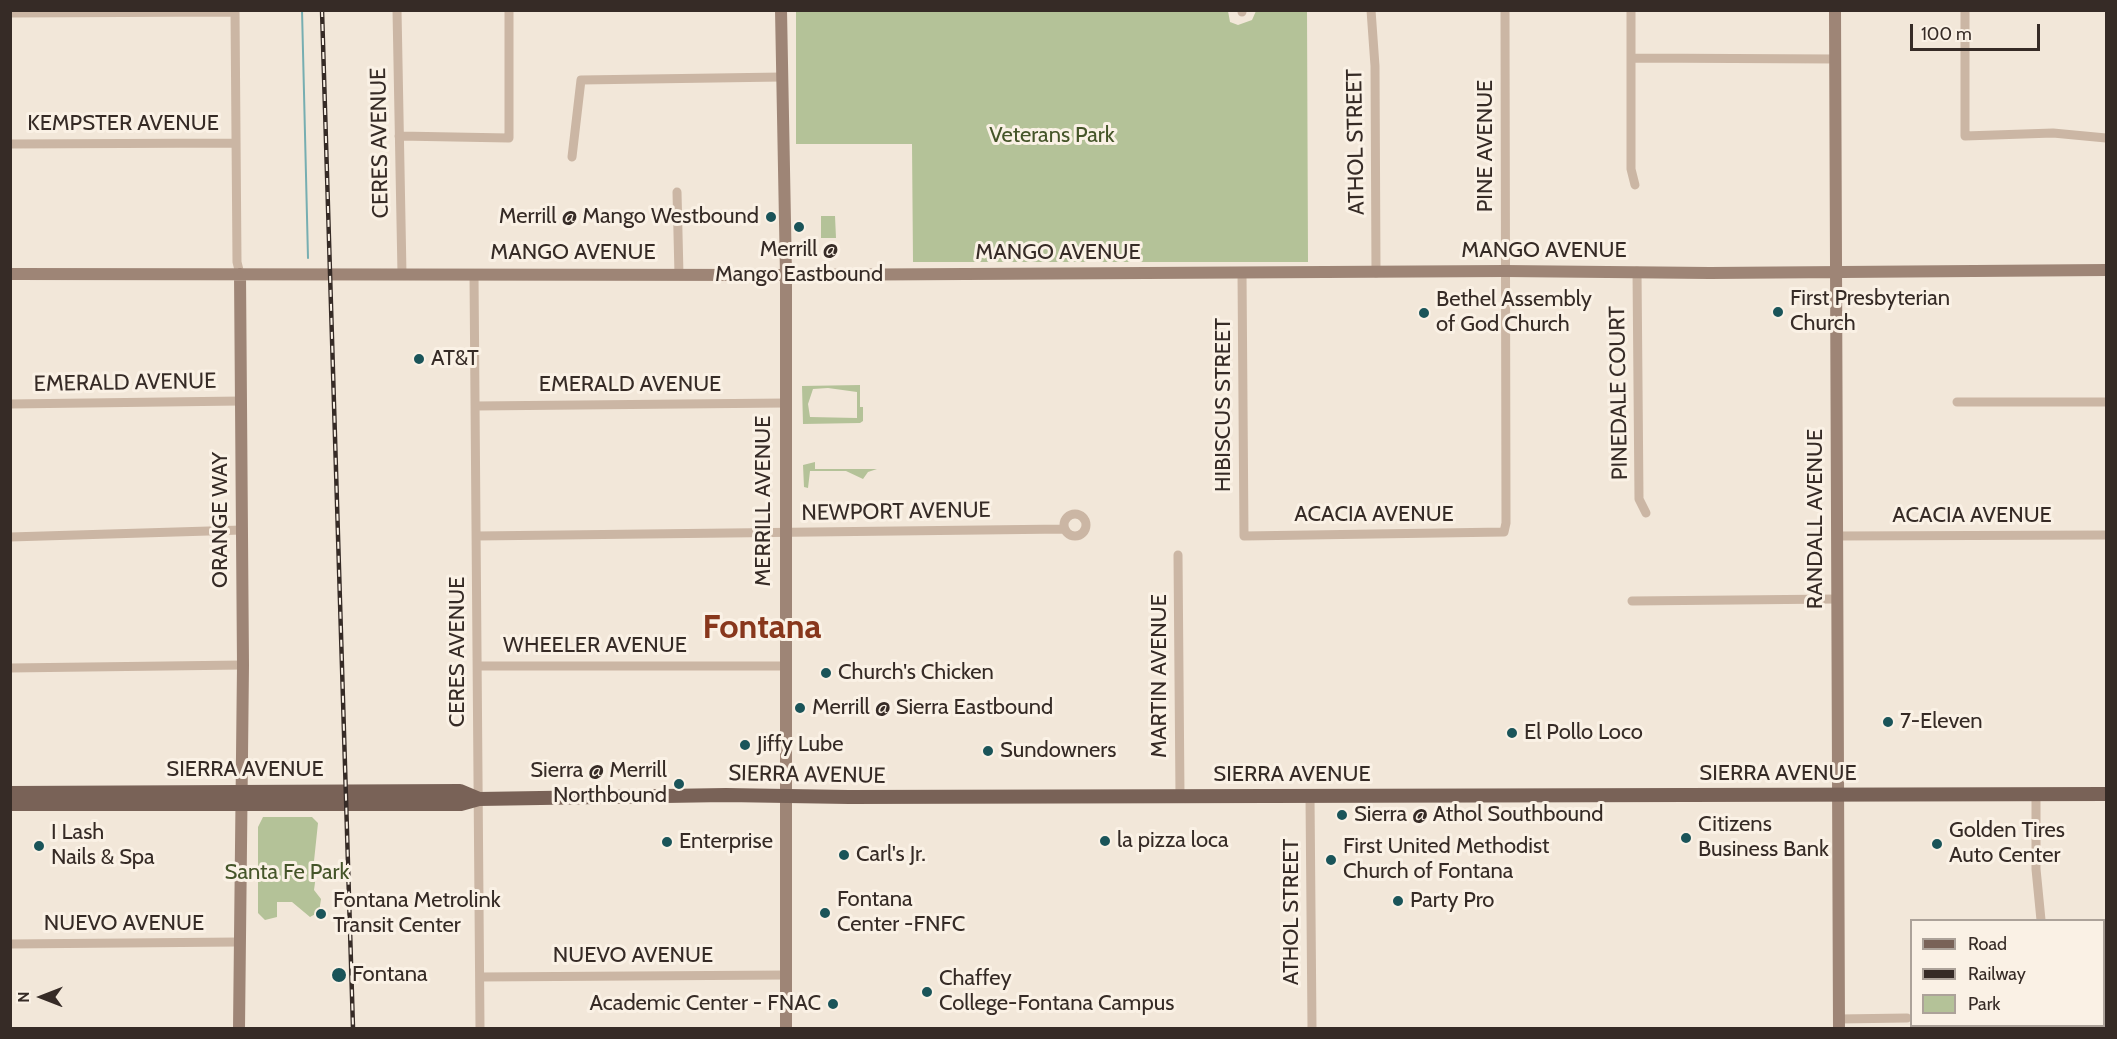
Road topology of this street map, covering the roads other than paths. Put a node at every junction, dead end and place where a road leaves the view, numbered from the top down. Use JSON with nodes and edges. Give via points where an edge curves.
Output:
{"nodes":[{"id":1,"x":397,"y":10,"type":"edge"},
{"id":2,"x":509,"y":10,"type":"edge"},
{"id":3,"x":782,"y":10,"type":"edge"},
{"id":4,"x":1371,"y":10,"type":"edge"},
{"id":5,"x":1505,"y":10,"type":"edge"},
{"id":6,"x":1631,"y":10,"type":"edge"},
{"id":7,"x":1835,"y":10,"type":"edge"},
{"id":8,"x":1965,"y":10,"type":"edge"},
{"id":9,"x":235,"y":11,"type":"edge"},
{"id":10,"x":10,"y":13,"type":"edge"},
{"id":11,"x":1631,"y":58,"type":"junction"},
{"id":12,"x":1836,"y":59,"type":"junction"},
{"id":13,"x":782,"y":77,"type":"junction"},
{"id":14,"x":399,"y":136,"type":"junction"},
{"id":15,"x":2106,"y":138,"type":"edge"},
{"id":16,"x":236,"y":143,"type":"junction"},
{"id":17,"x":10,"y":144,"type":"edge"},
{"id":18,"x":572,"y":157,"type":"dead end"},
{"id":19,"x":1635,"y":185,"type":"dead end"},
{"id":20,"x":677,"y":192,"type":"dead end"},
{"id":21,"x":2106,"y":270,"type":"edge"},
{"id":22,"x":1505,"y":271,"type":"junction"},
{"id":23,"x":1637,"y":271,"type":"junction"},
{"id":24,"x":1837,"y":271,"type":"junction"},
{"id":25,"x":1242,"y":273,"type":"junction"},
{"id":26,"x":1377,"y":273,"type":"junction"},
{"id":27,"x":10,"y":274,"type":"edge"},
{"id":28,"x":240,"y":274,"type":"junction"},
{"id":29,"x":402,"y":274,"type":"junction"},
{"id":30,"x":474,"y":274,"type":"junction"},
{"id":31,"x":679,"y":274,"type":"junction"},
{"id":32,"x":786,"y":275,"type":"junction"},
{"id":33,"x":241,"y":401,"type":"junction"},
{"id":34,"x":1957,"y":402,"type":"dead end"},
{"id":35,"x":2106,"y":402,"type":"edge"},
{"id":36,"x":785,"y":403,"type":"junction"},
{"id":37,"x":10,"y":404,"type":"edge"},
{"id":38,"x":476,"y":406,"type":"junction"},
{"id":39,"x":1646,"y":513,"type":"dead end"},
{"id":40,"x":1065,"y":529,"type":"dead end"},
{"id":41,"x":242,"y":530,"type":"junction"},
{"id":42,"x":1504,"y":532,"type":"joint"},
{"id":43,"x":785,"y":533,"type":"junction"},
{"id":44,"x":2106,"y":535,"type":"edge"},
{"id":45,"x":477,"y":536,"type":"junction"},
{"id":46,"x":1244,"y":536,"type":"joint"},
{"id":47,"x":1838,"y":536,"type":"junction"},
{"id":48,"x":10,"y":537,"type":"edge"},
{"id":49,"x":1178,"y":555,"type":"dead end"},
{"id":50,"x":1837,"y":599,"type":"junction"},
{"id":51,"x":1632,"y":601,"type":"dead end"},
{"id":52,"x":243,"y":665,"type":"junction"},
{"id":53,"x":477,"y":666,"type":"junction"},
{"id":54,"x":785,"y":666,"type":"junction"},
{"id":55,"x":10,"y":668,"type":"edge"},
{"id":56,"x":10,"y":792,"type":"edge"},
{"id":57,"x":2036,"y":794,"type":"junction"},
{"id":58,"x":2106,"y":794,"type":"edge"},
{"id":59,"x":1838,"y":795,"type":"junction"},
{"id":60,"x":784,"y":796,"type":"junction"},
{"id":61,"x":1180,"y":796,"type":"junction"},
{"id":62,"x":1310,"y":796,"type":"junction"},
{"id":63,"x":240,"y":798,"type":"junction"},
{"id":64,"x":478,"y":799,"type":"junction"},
{"id":65,"x":10,"y":804,"type":"edge"},
{"id":66,"x":2042,"y":919,"type":"edge"},
{"id":67,"x":238,"y":942,"type":"junction"},
{"id":68,"x":10,"y":944,"type":"edge"},
{"id":69,"x":786,"y":975,"type":"junction"},
{"id":70,"x":480,"y":977,"type":"junction"},
{"id":71,"x":1907,"y":1018,"type":"dead end"},
{"id":72,"x":1839,"y":1024,"type":"edge"},
{"id":73,"x":239,"y":1029,"type":"edge"},
{"id":74,"x":480,"y":1029,"type":"edge"},
{"id":75,"x":786,"y":1029,"type":"edge"},
{"id":76,"x":1312,"y":1029,"type":"edge"}],
"edges":[{"from":1,"to":14,"type":"street","name":"CERES AVENUE"},
{"from":2,"to":14,"type":"street","via":[[509,138]]},
{"from":3,"to":13,"type":"street","name":"MERRILL AVENUE"},
{"from":4,"to":26,"type":"street","name":"ATHOL STREET"},
{"from":5,"to":22,"type":"street","name":"PINE AVENUE"},
{"from":6,"to":11,"type":"street"},
{"from":7,"to":12,"type":"street","name":"RANDALL AVENUE"},
{"from":8,"to":15,"type":"street","via":[[1965,136],[2053,134]]},
{"from":9,"to":10,"type":"street"},
{"from":9,"to":16,"type":"street","name":"ORANGE WAY"},
{"from":11,"to":12,"type":"street"},
{"from":11,"to":19,"type":"street","via":[[1631,169]]},
{"from":12,"to":24,"type":"street","name":"RANDALL AVENUE"},
{"from":13,"to":18,"type":"street","via":[[581,80]]},
{"from":13,"to":32,"type":"street","name":"MERRILL AVENUE"},
{"from":14,"to":29,"type":"street","name":"CERES AVENUE"},
{"from":16,"to":17,"type":"street","name":"KEMPSTER AVENUE"},
{"from":16,"to":28,"type":"street","name":"ORANGE WAY"},
{"from":20,"to":31,"type":"street"},
{"from":21,"to":24,"type":"street","name":"MANGO AVENUE"},
{"from":22,"to":23,"type":"street","name":"MANGO AVENUE"},
{"from":22,"to":26,"type":"street","name":"MANGO AVENUE"},
{"from":22,"to":42,"type":"street","name":"PINE AVENUE"},
{"from":23,"to":24,"type":"street","name":"MANGO AVENUE"},
{"from":23,"to":39,"type":"street","name":"PINEDALE COURT","via":[[1639,500]]},
{"from":24,"to":47,"type":"street","name":"RANDALL AVENUE"},
{"from":25,"to":26,"type":"street","name":"MANGO AVENUE"},
{"from":25,"to":32,"type":"street","name":"MANGO AVENUE"},
{"from":25,"to":46,"type":"street","name":"HIBISCUS STREET"},
{"from":27,"to":28,"type":"street","name":"MANGO AVENUE"},
{"from":28,"to":29,"type":"street","name":"MANGO AVENUE"},
{"from":28,"to":33,"type":"street","name":"ORANGE WAY"},
{"from":29,"to":30,"type":"street","name":"MANGO AVENUE"},
{"from":30,"to":31,"type":"street","name":"MANGO AVENUE"},
{"from":30,"to":38,"type":"street","name":"CERES AVENUE"},
{"from":31,"to":32,"type":"street","name":"MANGO AVENUE"},
{"from":32,"to":36,"type":"street","name":"MERRILL AVENUE"},
{"from":33,"to":37,"type":"street","name":"EMERALD AVENUE"},
{"from":33,"to":41,"type":"street","name":"ORANGE WAY"},
{"from":34,"to":35,"type":"street"},
{"from":36,"to":38,"type":"street","name":"EMERALD AVENUE"},
{"from":36,"to":43,"type":"street","name":"MERRILL AVENUE"},
{"from":38,"to":45,"type":"street","name":"CERES AVENUE"},
{"from":40,"to":43,"type":"street","name":"NEWPORT AVENUE"},
{"from":41,"to":48,"type":"street"},
{"from":41,"to":52,"type":"street","name":"ORANGE WAY"},
{"from":42,"to":46,"type":"street","name":"ACACIA AVENUE"},
{"from":43,"to":45,"type":"street","name":"NEWPORT AVENUE"},
{"from":43,"to":54,"type":"street","name":"MERRILL AVENUE"},
{"from":44,"to":47,"type":"street","name":"ACACIA AVENUE"},
{"from":45,"to":53,"type":"street","name":"CERES AVENUE"},
{"from":47,"to":50,"type":"street","name":"RANDALL AVENUE"},
{"from":49,"to":61,"type":"street","name":"MARTIN AVENUE"},
{"from":50,"to":51,"type":"street"},
{"from":50,"to":59,"type":"street","name":"RANDALL AVENUE"},
{"from":52,"to":55,"type":"street"},
{"from":52,"to":63,"type":"street","name":"ORANGE WAY"},
{"from":53,"to":54,"type":"street","name":"WHEELER AVENUE"},
{"from":53,"to":64,"type":"street","name":"CERES AVENUE"},
{"from":54,"to":60,"type":"street","name":"MERRILL AVENUE"},
{"from":56,"to":63,"type":"main road","name":"SIERRA AVENUE"},
{"from":57,"to":58,"type":"main road","name":"SIERRA AVENUE"},
{"from":57,"to":59,"type":"main road","name":"SIERRA AVENUE"},
{"from":57,"to":66,"type":"street","via":[[2036,869]]},
{"from":59,"to":62,"type":"main road","name":"SIERRA AVENUE"},
{"from":59,"to":72,"type":"street","name":"RANDALL AVENUE"},
{"from":60,"to":61,"type":"main road","name":"SIERRA AVENUE"},
{"from":60,"to":64,"type":"main road","name":"SIERRA AVENUE"},
{"from":60,"to":69,"type":"street","name":"MERRILL AVENUE"},
{"from":61,"to":62,"type":"main road","name":"SIERRA AVENUE"},
{"from":62,"to":76,"type":"street","name":"ATHOL STREET"},
{"from":63,"to":64,"type":"main road","name":"SIERRA AVENUE","via":[[460,804]]},
{"from":63,"to":65,"type":"main road","name":"SIERRA AVENUE"},
{"from":63,"to":67,"type":"street","name":"ORANGE WAY"},
{"from":64,"to":70,"type":"street","name":"CERES AVENUE"},
{"from":67,"to":68,"type":"street","name":"NUEVO AVENUE"},
{"from":67,"to":73,"type":"street","name":"ORANGE WAY"},
{"from":69,"to":70,"type":"street","name":"NUEVO AVENUE"},
{"from":69,"to":75,"type":"street","name":"MERRILL AVENUE"},
{"from":70,"to":74,"type":"street","name":"CERES AVENUE"},
{"from":71,"to":72,"type":"street"}]}
